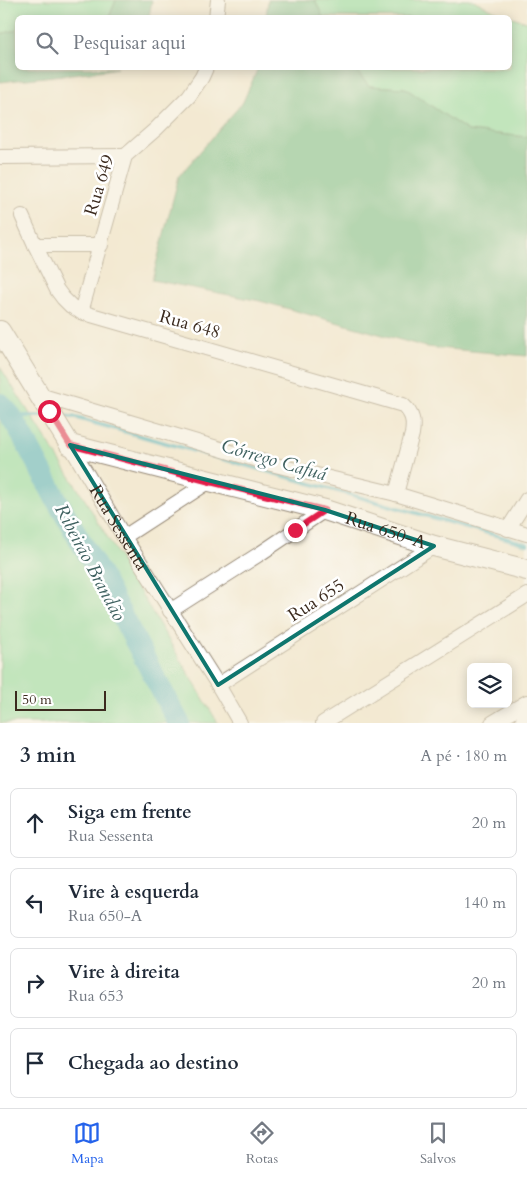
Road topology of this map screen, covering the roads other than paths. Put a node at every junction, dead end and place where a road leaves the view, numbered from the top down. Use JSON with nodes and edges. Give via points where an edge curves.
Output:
{"nodes":[{"id":1,"x":218,"y":0,"type":"edge"},
{"id":2,"x":216,"y":15,"type":"edge"},
{"id":3,"x":205,"y":70,"type":"edge"},
{"id":4,"x":125,"y":156,"type":"junction"},
{"id":5,"x":0,"y":157,"type":"edge"},
{"id":6,"x":22,"y":216,"type":"dead end"},
{"id":7,"x":35,"y":245,"type":"junction"},
{"id":8,"x":101,"y":245,"type":"junction"},
{"id":9,"x":81,"y":312,"type":"junction"},
{"id":10,"x":0,"y":331,"type":"edge"},
{"id":11,"x":44,"y":403,"type":"junction"},
{"id":12,"x":66,"y":439,"type":"junction"},
{"id":13,"x":210,"y":482,"type":"junction"},
{"id":14,"x":396,"y":494,"type":"junction"},
{"id":15,"x":527,"y":499,"type":"edge"},
{"id":16,"x":325,"y":510,"type":"junction"},
{"id":17,"x":508,"y":529,"type":"junction"},
{"id":18,"x":527,"y":534,"type":"edge"},
{"id":19,"x":124,"y":537,"type":"junction"},
{"id":20,"x":434,"y":546,"type":"junction"},
{"id":21,"x":527,"y":570,"type":"edge"},
{"id":22,"x":527,"y":594,"type":"edge"},
{"id":23,"x":170,"y":611,"type":"junction"},
{"id":24,"x":218,"y":686,"type":"junction"},
{"id":25,"x":525,"y":703,"type":"edge"},
{"id":26,"x":240,"y":723,"type":"edge"},
{"id":27,"x":323,"y":723,"type":"edge"},
{"id":28,"x":492,"y":723,"type":"edge"},
{"id":29,"x":523,"y":723,"type":"edge"}],
"edges":[{"from":1,"to":2,"type":"street"},
{"from":3,"to":4,"type":"street","name":"Rua 649","via":[[189,96]]},
{"from":4,"to":5,"type":"street"},
{"from":4,"to":8,"type":"street","name":"Rua 649"},
{"from":6,"to":7,"type":"street","name":"Rua 648"},
{"from":7,"to":8,"type":"street"},
{"from":7,"to":9,"type":"street","name":"Rua 648","via":[[57,290]]},
{"from":8,"to":9,"type":"street","name":"Rua 649"},
{"from":9,"to":14,"type":"street","name":"Rua 648","via":[[403,406],[410,412],[413,424]]},
{"from":10,"to":11,"type":"street","name":"Rua Sessenta"},
{"from":11,"to":12,"type":"street","name":"Rua Sessenta"},
{"from":11,"to":14,"type":"street"},
{"from":12,"to":13,"type":"street","name":"Rua 650-A"},
{"from":12,"to":19,"type":"street","name":"Rua Sessenta"},
{"from":13,"to":16,"type":"street","name":"Rua 650-A"},
{"from":13,"to":19,"type":"street"},
{"from":14,"to":17,"type":"street"},
{"from":15,"to":17,"type":"street"},
{"from":16,"to":20,"type":"street","name":"Rua 650-A"},
{"from":16,"to":23,"type":"street"},
{"from":17,"to":18,"type":"street"},
{"from":19,"to":23,"type":"street","name":"Rua Sessenta"},
{"from":20,"to":21,"type":"street","name":"Rua 650-A"},
{"from":20,"to":24,"type":"street","name":"Rua 655"},
{"from":22,"to":27,"type":"street"},
{"from":23,"to":24,"type":"street","name":"Rua Sessenta"},
{"from":24,"to":26,"type":"street","name":"Rua Sessenta"},
{"from":25,"to":28,"type":"street"},
{"from":25,"to":29,"type":"street"}]}
